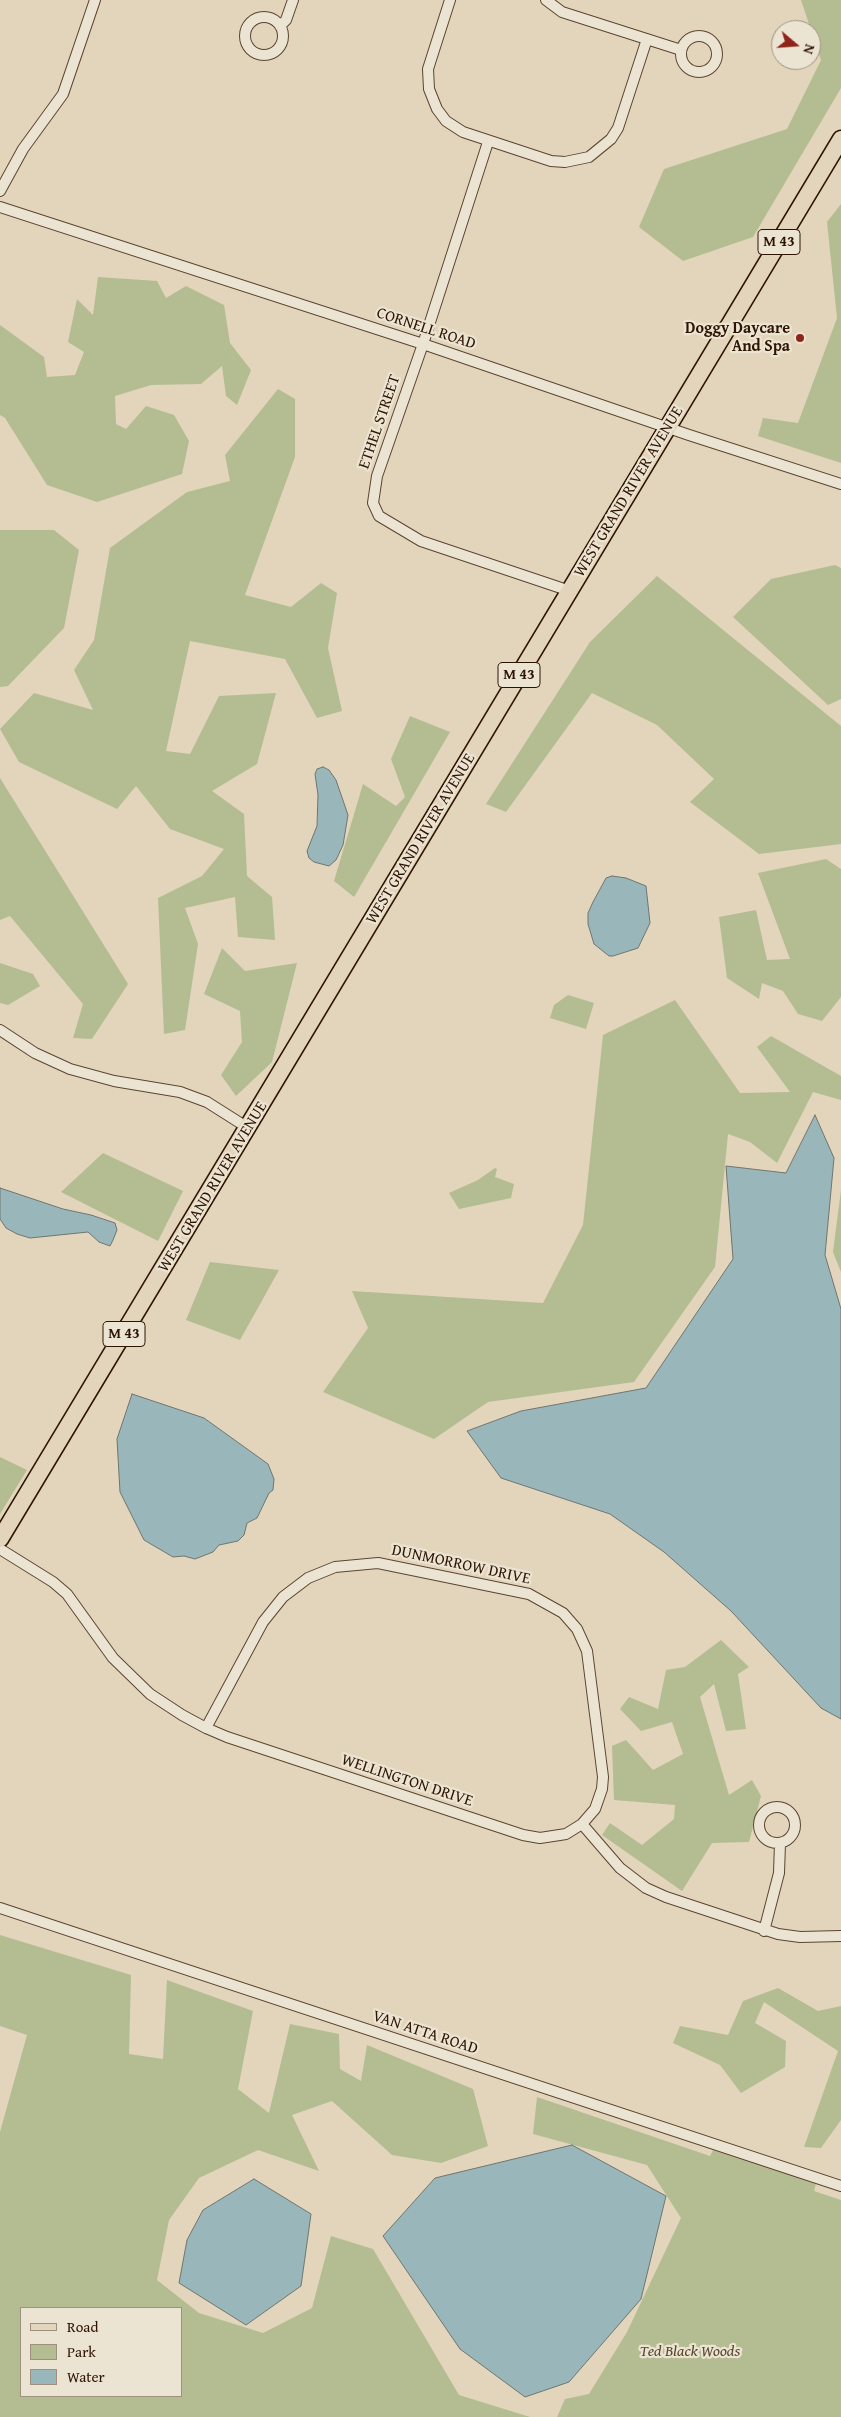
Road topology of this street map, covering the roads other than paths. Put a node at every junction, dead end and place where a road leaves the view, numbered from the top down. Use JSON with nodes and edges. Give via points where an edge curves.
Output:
{"nodes":[{"id":1,"x":95,"y":0,"type":"edge"},
{"id":2,"x":293,"y":0,"type":"edge"},
{"id":3,"x":450,"y":0,"type":"edge"},
{"id":4,"x":546,"y":0,"type":"edge"},
{"id":5,"x":280,"y":26,"type":"dead end"},
{"id":6,"x":647,"y":39,"type":"junction"},
{"id":7,"x":681,"y":50,"type":"dead end"},
{"id":8,"x":841,"y":139,"type":"edge"},
{"id":9,"x":488,"y":142,"type":"junction"},
{"id":10,"x":0,"y":191,"type":"edge"},
{"id":11,"x":0,"y":207,"type":"edge"},
{"id":12,"x":423,"y":344,"type":"junction"},
{"id":13,"x":668,"y":427,"type":"junction"},
{"id":14,"x":841,"y":484,"type":"edge"},
{"id":15,"x":570,"y":591,"type":"junction"},
{"id":16,"x":0,"y":1030,"type":"edge"},
{"id":17,"x":248,"y":1128,"type":"junction"},
{"id":18,"x":0,"y":1540,"type":"edge"},
{"id":19,"x":0,"y":1549,"type":"edge"},
{"id":20,"x":206,"y":1728,"type":"junction"},
{"id":21,"x":582,"y":1824,"type":"junction"},
{"id":22,"x":780,"y":1843,"type":"dead end"},
{"id":23,"x":0,"y":1908,"type":"edge"},
{"id":24,"x":764,"y":1930,"type":"junction"},
{"id":25,"x":841,"y":1936,"type":"edge"},
{"id":26,"x":841,"y":2186,"type":"edge"}],
"edges":[{"from":1,"to":10,"type":"street","via":[[63,94],[23,149]]},
{"from":2,"to":5,"type":"street","via":[[286,20]]},
{"from":3,"to":9,"type":"street","via":[[429,64],[429,89],[446,121]]},
{"from":4,"to":6,"type":"street","via":[[562,12]]},
{"from":6,"to":7,"type":"street"},
{"from":6,"to":9,"type":"street","via":[[618,128],[602,148],[589,157],[551,161]]},
{"from":8,"to":13,"type":"main road","name":"WEST GRAND RIVER AVENUE","number":"M 43"},
{"from":9,"to":12,"type":"street","name":"ETHEL STREET"},
{"from":11,"to":12,"type":"street","name":"CORNELL ROAD"},
{"from":12,"to":13,"type":"street","name":"CORNELL ROAD"},
{"from":12,"to":15,"type":"street","name":"ETHEL STREET","via":[[377,476],[375,511],[394,527],[421,541]]},
{"from":13,"to":14,"type":"street","name":"CORNELL ROAD"},
{"from":13,"to":15,"type":"main road","name":"WEST GRAND RIVER AVENUE","number":"M 43"},
{"from":15,"to":17,"type":"main road","name":"WEST GRAND RIVER AVENUE","number":"M 43"},
{"from":16,"to":17,"type":"street","via":[[35,1053],[70,1069],[114,1081],[180,1092],[212,1105]]},
{"from":17,"to":18,"type":"main road","name":"WEST GRAND RIVER AVENUE","number":"M 43"},
{"from":19,"to":20,"type":"street","name":"WELLINGTON DRIVE","via":[[67,1594],[113,1658],[141,1686],[170,1708]]},
{"from":20,"to":21,"type":"street","name":"WELLINGTON DRIVE","via":[[523,1835],[556,1837]]},
{"from":20,"to":21,"type":"street","name":"DUNMORROW DRIVE","via":[[263,1622],[287,1593],[326,1570],[343,1565],[378,1563],[529,1594],[563,1613],[577,1629],[587,1651],[604,1777],[598,1802]]},
{"from":21,"to":24,"type":"street","via":[[620,1868],[646,1888],[677,1902]]},
{"from":22,"to":24,"type":"street","via":[[779,1873]]},
{"from":23,"to":26,"type":"street","name":"VAN ATTA ROAD"},
{"from":24,"to":25,"type":"street","via":[[800,1937]]}]}
